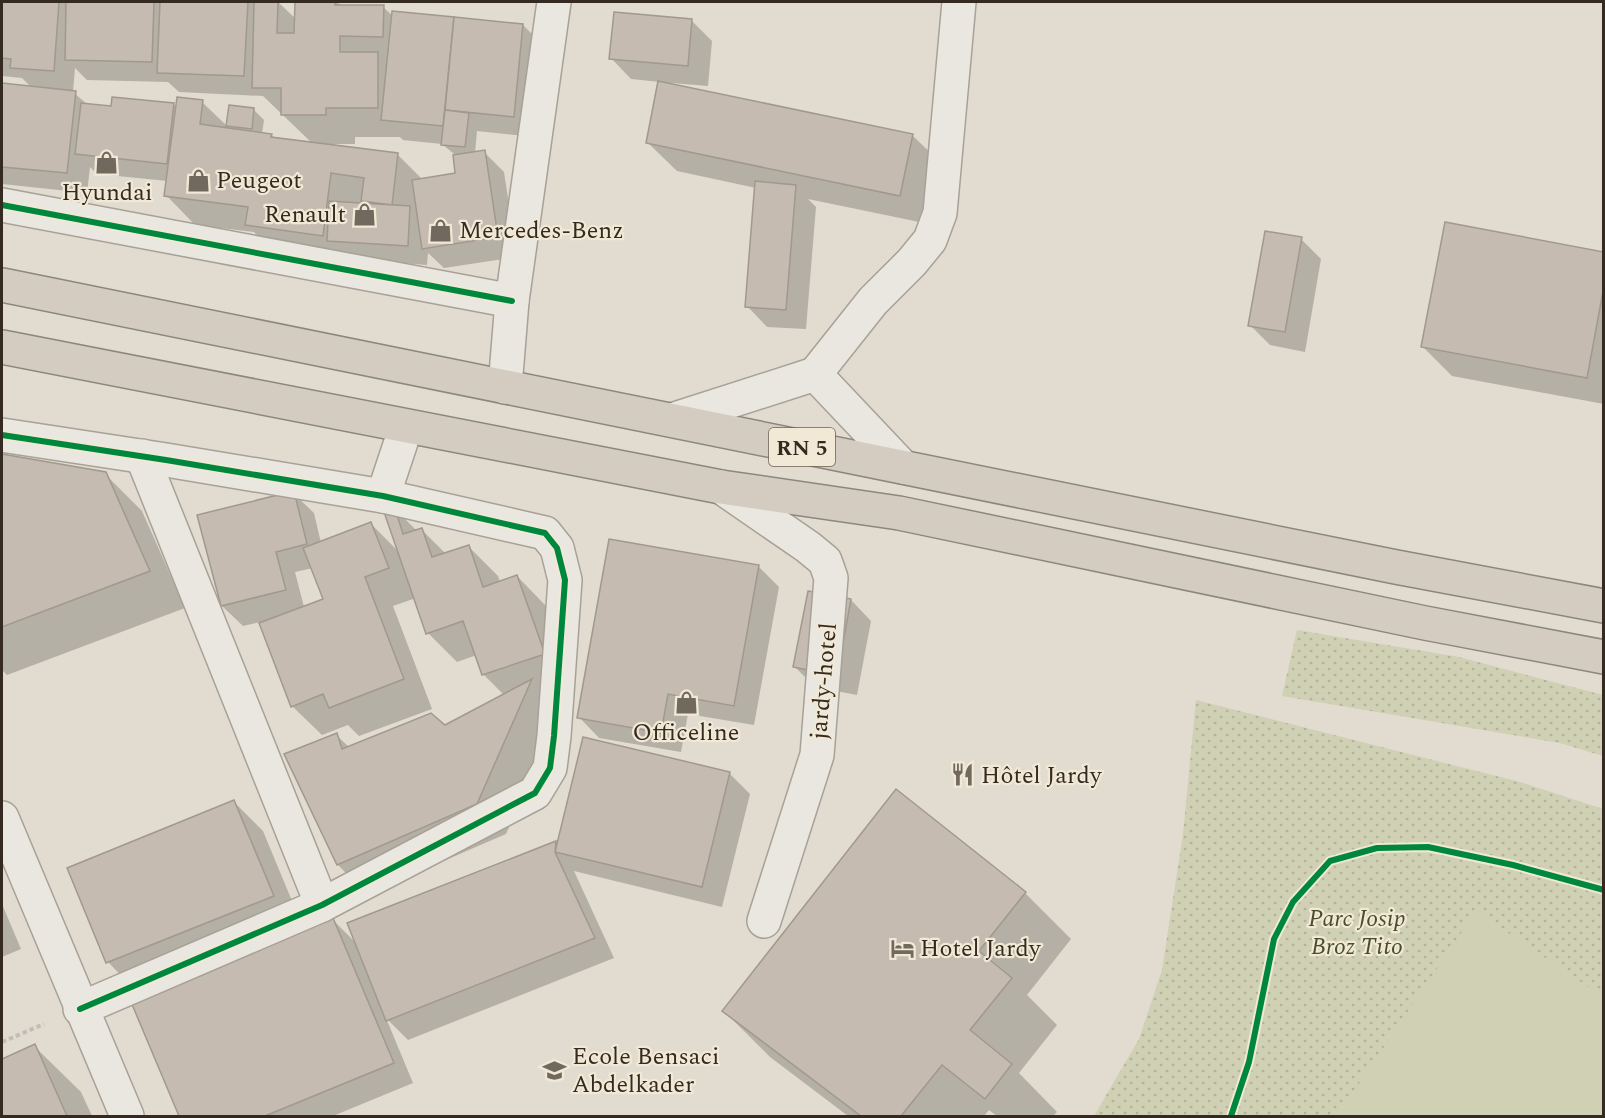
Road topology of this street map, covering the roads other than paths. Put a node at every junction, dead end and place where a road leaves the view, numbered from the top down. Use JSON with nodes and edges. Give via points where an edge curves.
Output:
{"nodes":[{"id":1,"x":554,"y":2,"type":"edge"},
{"id":2,"x":959,"y":2,"type":"edge"},
{"id":3,"x":2,"y":205,"type":"edge"},
{"id":4,"x":2,"y":285,"type":"edge"},
{"id":5,"x":512,"y":302,"type":"junction"},
{"id":6,"x":2,"y":347,"type":"edge"},
{"id":7,"x":815,"y":374,"type":"junction"},
{"id":8,"x":505,"y":387,"type":"junction"},
{"id":9,"x":672,"y":420,"type":"junction"},
{"id":10,"x":406,"y":427,"type":"junction"},
{"id":11,"x":2,"y":435,"type":"edge"},
{"id":12,"x":142,"y":456,"type":"junction"},
{"id":13,"x":903,"y":467,"type":"junction"},
{"id":14,"x":721,"y":487,"type":"junction"},
{"id":15,"x":383,"y":496,"type":"junction"},
{"id":16,"x":1604,"y":606,"type":"edge"},
{"id":17,"x":1604,"y":657,"type":"edge"},
{"id":18,"x":2,"y":818,"type":"edge"},
{"id":19,"x":322,"y":905,"type":"junction"},
{"id":20,"x":764,"y":921,"type":"dead end"},
{"id":21,"x":80,"y":1008,"type":"junction"},
{"id":22,"x":127,"y":1116,"type":"edge"}],
"edges":[{"from":1,"to":5,"type":"street"},
{"from":2,"to":7,"type":"street","via":[[940,213],[930,240],[873,301]]},
{"from":3,"to":5,"type":"street"},
{"from":4,"to":8,"type":"highway","number":"RN 5"},
{"from":5,"to":8,"type":"street"},
{"from":6,"to":10,"type":"highway","number":"RN 5"},
{"from":7,"to":9,"type":"street"},
{"from":7,"to":13,"type":"street"},
{"from":8,"to":9,"type":"highway","number":"RN 5"},
{"from":9,"to":13,"type":"highway","number":"RN 5"},
{"from":10,"to":14,"type":"highway","number":"RN 5"},
{"from":10,"to":15,"type":"street"},
{"from":11,"to":12,"type":"street"},
{"from":12,"to":15,"type":"street"},
{"from":12,"to":19,"type":"street"},
{"from":13,"to":16,"type":"highway","number":"RN 5"},
{"from":14,"to":17,"type":"highway","number":"RN 5","via":[[899,513]]},
{"from":14,"to":20,"type":"street","name":"jardy-hotel","via":[[825,561],[831,578],[817,756]]},
{"from":15,"to":19,"type":"street","via":[[544,533],[557,548],[564,580],[550,768],[535,793]]},
{"from":18,"to":21,"type":"street"},
{"from":19,"to":21,"type":"street"},
{"from":21,"to":22,"type":"street"}]}
